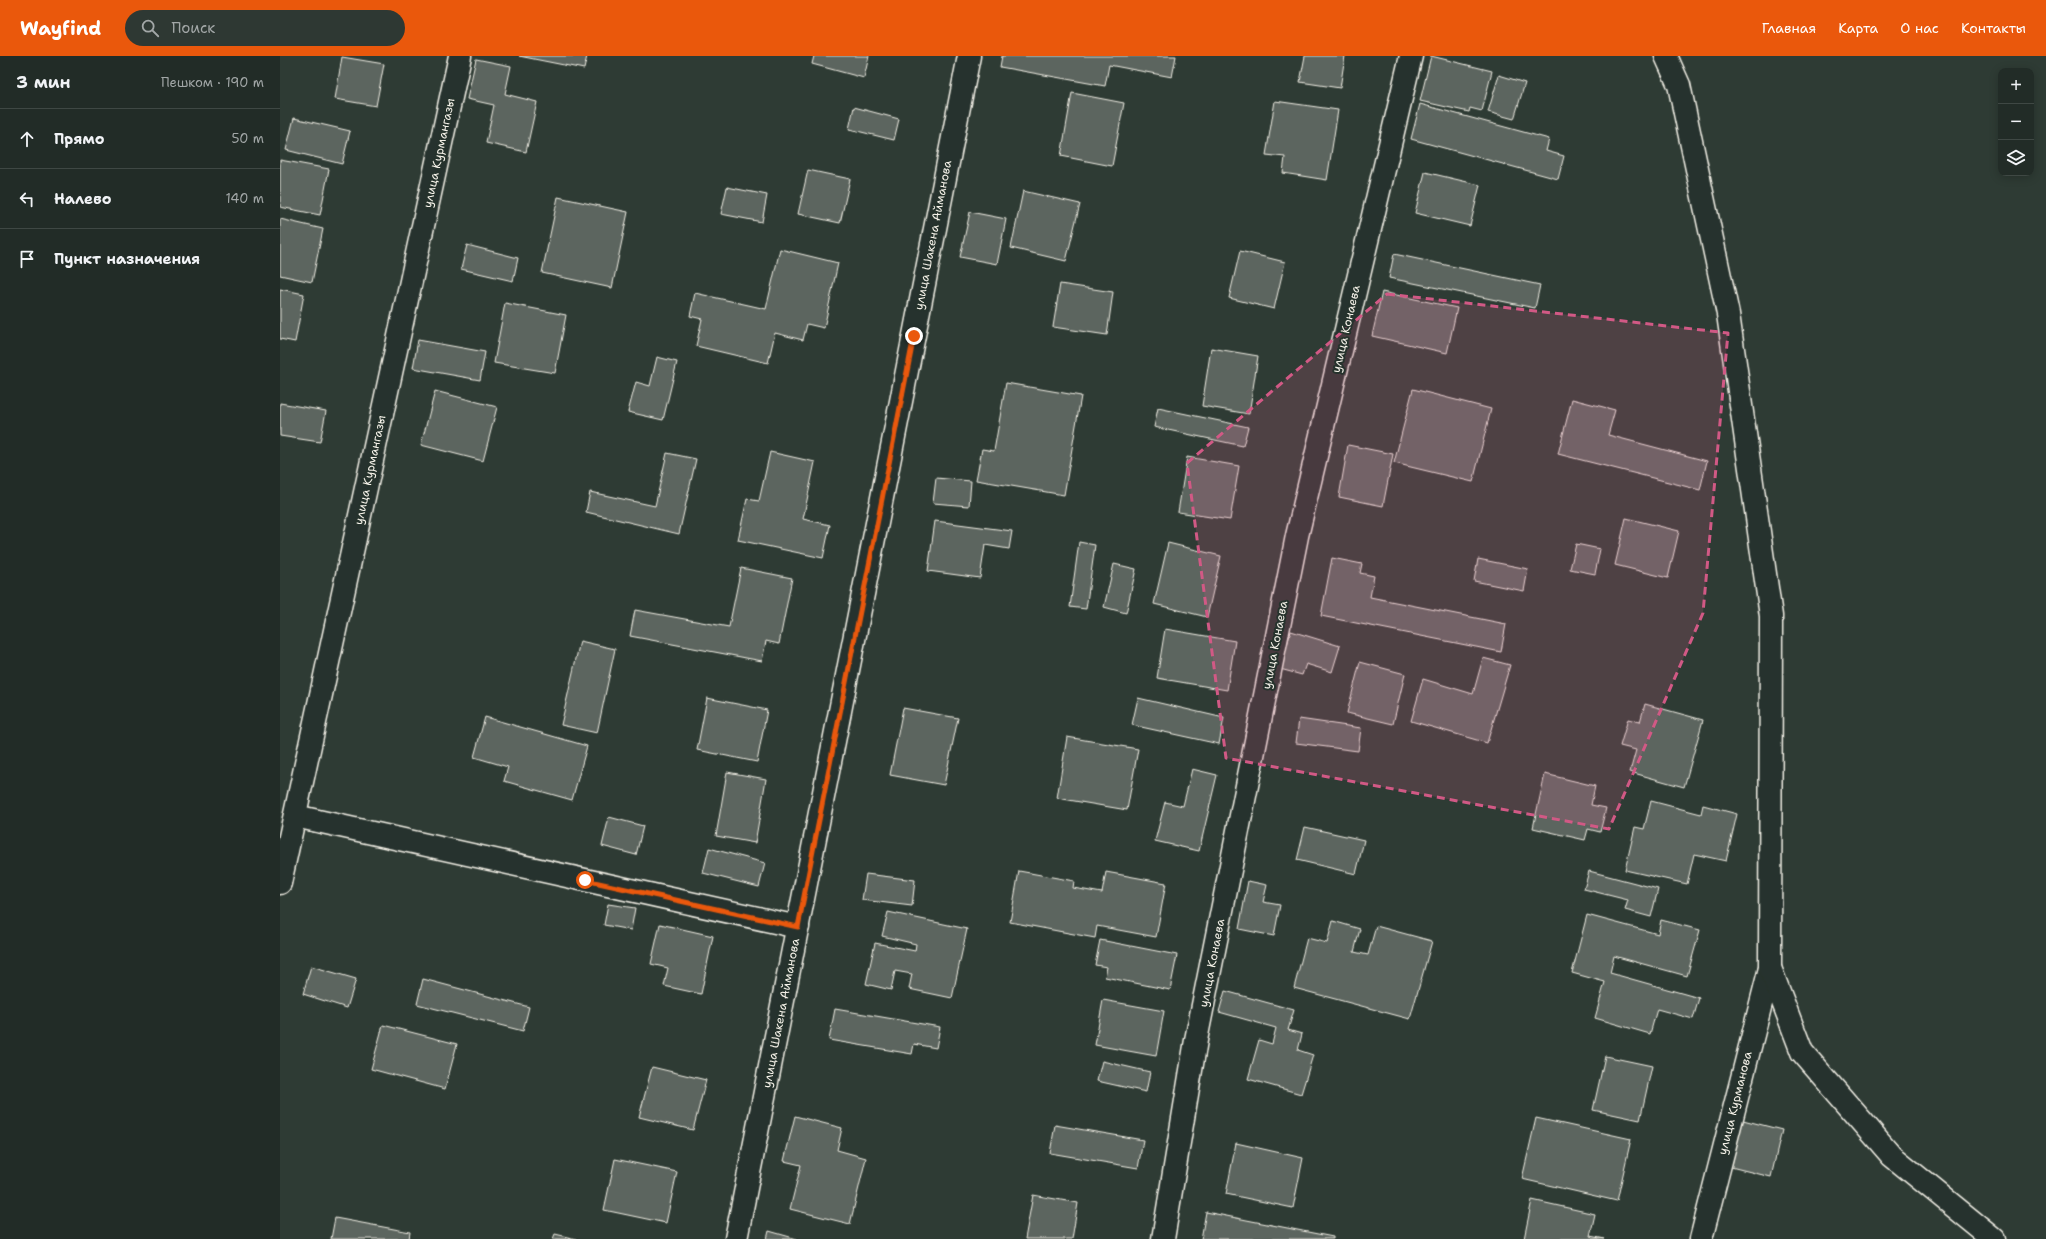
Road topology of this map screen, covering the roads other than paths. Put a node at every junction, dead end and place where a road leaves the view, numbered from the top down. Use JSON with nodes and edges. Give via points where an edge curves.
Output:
{"nodes":[{"id":1,"x":460,"y":56,"type":"edge"},
{"id":2,"x":968,"y":56,"type":"edge"},
{"id":3,"x":1411,"y":56,"type":"edge"},
{"id":4,"x":1666,"y":56,"type":"edge"},
{"id":5,"x":295,"y":816,"type":"junction"},
{"id":6,"x":280,"y":883,"type":"edge"},
{"id":7,"x":798,"y":927,"type":"junction"},
{"id":8,"x":1770,"y":968,"type":"junction"},
{"id":9,"x":736,"y":1239,"type":"edge"},
{"id":10,"x":1163,"y":1239,"type":"edge"},
{"id":11,"x":1701,"y":1239,"type":"edge"},
{"id":12,"x":1994,"y":1239,"type":"edge"}],
"edges":[{"from":1,"to":5,"type":"street","name":"улица Курмангазы"},
{"from":2,"to":7,"type":"street","name":"улица Шакена Айманова"},
{"from":3,"to":10,"type":"street","name":"улица Конаева","via":[[1297,536],[1196,1040]]},
{"from":4,"to":8,"type":"street","via":[[1679,85],[1728,314],[1771,616]]},
{"from":5,"to":6,"type":"street","name":"улица Курмангазы"},
{"from":5,"to":7,"type":"street"},
{"from":7,"to":9,"type":"street","name":"улица Шакена Айманова"},
{"from":8,"to":11,"type":"street","name":"улица Курманова"},
{"from":8,"to":12,"type":"street","via":[[1802,1052],[1892,1156]]}]}
